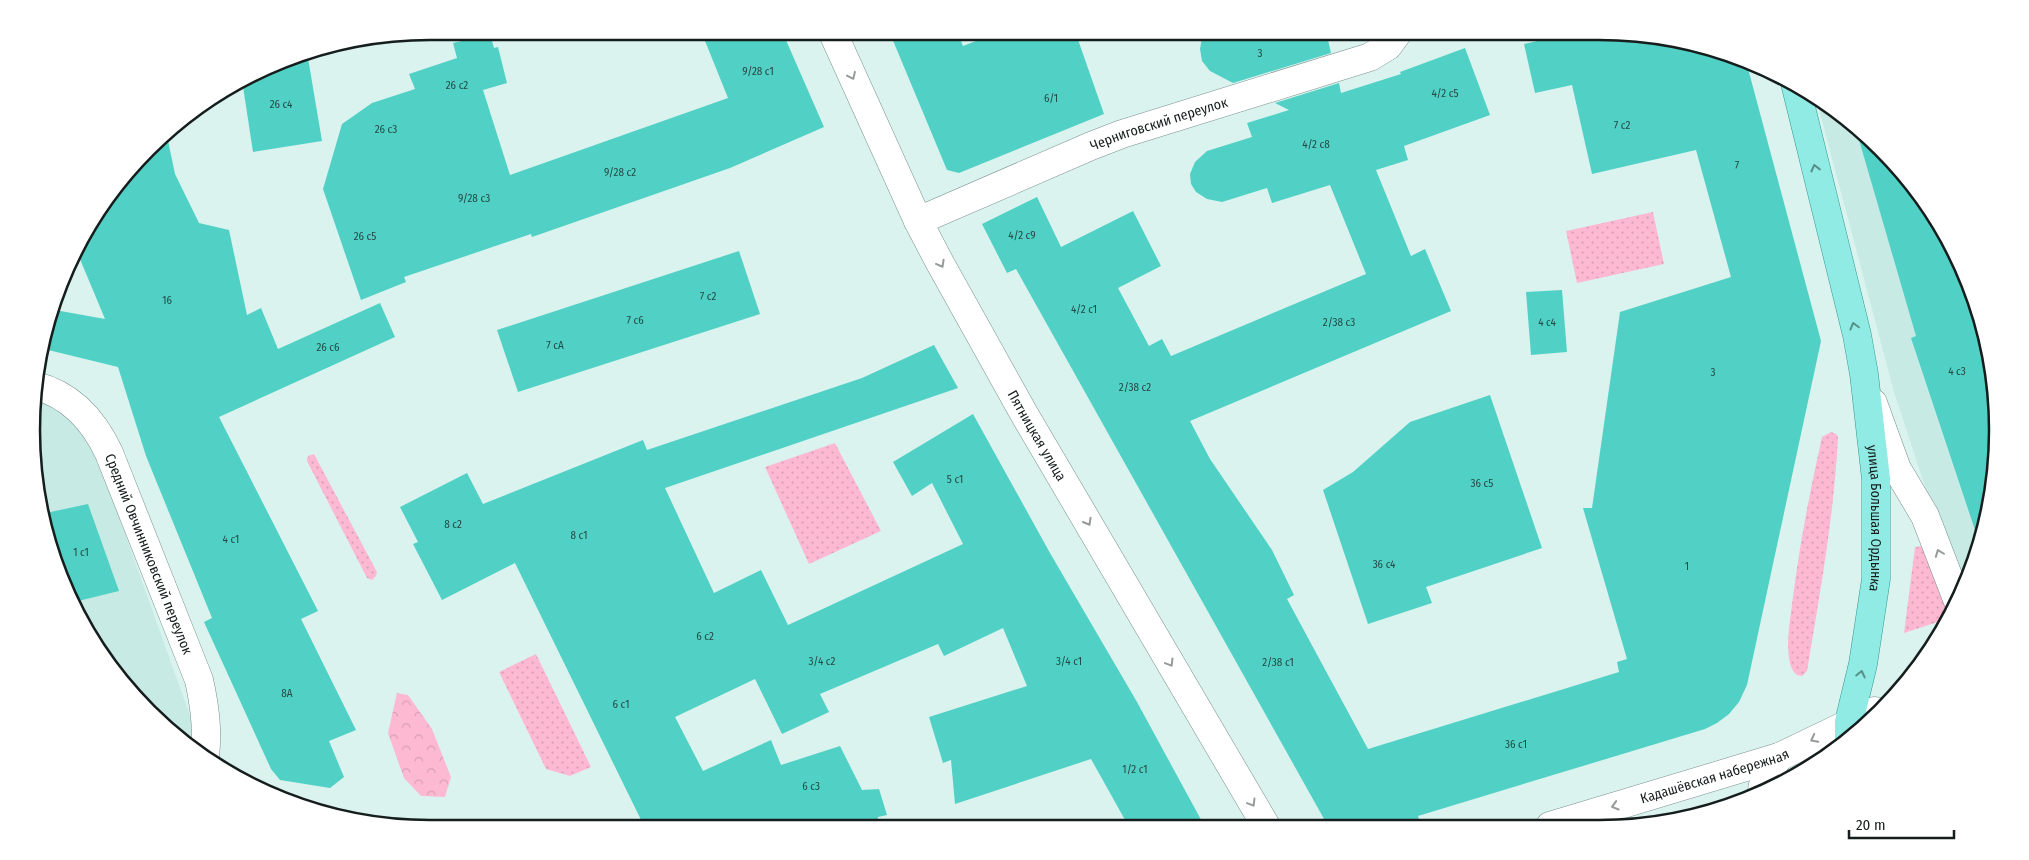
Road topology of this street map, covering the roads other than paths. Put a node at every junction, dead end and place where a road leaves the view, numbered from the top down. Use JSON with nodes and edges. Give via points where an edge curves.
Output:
{"nodes":[{"id":1,"x":836,"y":40,"type":"edge"},
{"id":2,"x":1392,"y":40,"type":"edge"},
{"id":3,"x":1798,"y":94,"type":"edge"},
{"id":4,"x":918,"y":221,"type":"junction"},
{"id":5,"x":1864,"y":374,"type":"junction"},
{"id":6,"x":42,"y":388,"type":"edge"},
{"id":7,"x":1954,"y":591,"type":"edge"},
{"id":8,"x":1851,"y":727,"type":"edge"},
{"id":9,"x":1845,"y":732,"type":"edge"},
{"id":10,"x":206,"y":749,"type":"edge"},
{"id":11,"x":1779,"y":757,"type":"junction"},
{"id":12,"x":1763,"y":783,"type":"edge"},
{"id":13,"x":1262,"y":820,"type":"edge"},
{"id":14,"x":1570,"y":820,"type":"edge"}],
"edges":[{"from":1,"to":4,"type":"street","name":"Пятницкая улица","one_way":true},
{"from":2,"to":4,"type":"street","name":"Черниговский переулок","via":[[1370,57],[1353,64],[1122,134]]},
{"from":5,"to":3,"type":"main road","name":"улица Большая Ордынка","one_way":true},
{"from":4,"to":13,"type":"street","name":"Пятницкая улица","one_way":true,"via":[[1023,412]]},
{"from":7,"to":5,"type":"street","name":"улица Большая Ордынка","one_way":true,"via":[[1924,516],[1897,469]]},
{"from":8,"to":5,"type":"main road","name":"улица Большая Ордынка","one_way":true,"via":[[1876,579],[1876,479]]},
{"from":6,"to":10,"type":"street","name":"Средний Овчинниковский переулок","via":[[74,404],[99,432],[110,453],[198,680],[205,708]]},
{"from":9,"to":11,"type":"street","name":"Кадашёвская набережная","one_way":true},
{"from":11,"to":12,"type":"street"},
{"from":11,"to":14,"type":"street","name":"Кадашёвская набережная","one_way":true}]}
